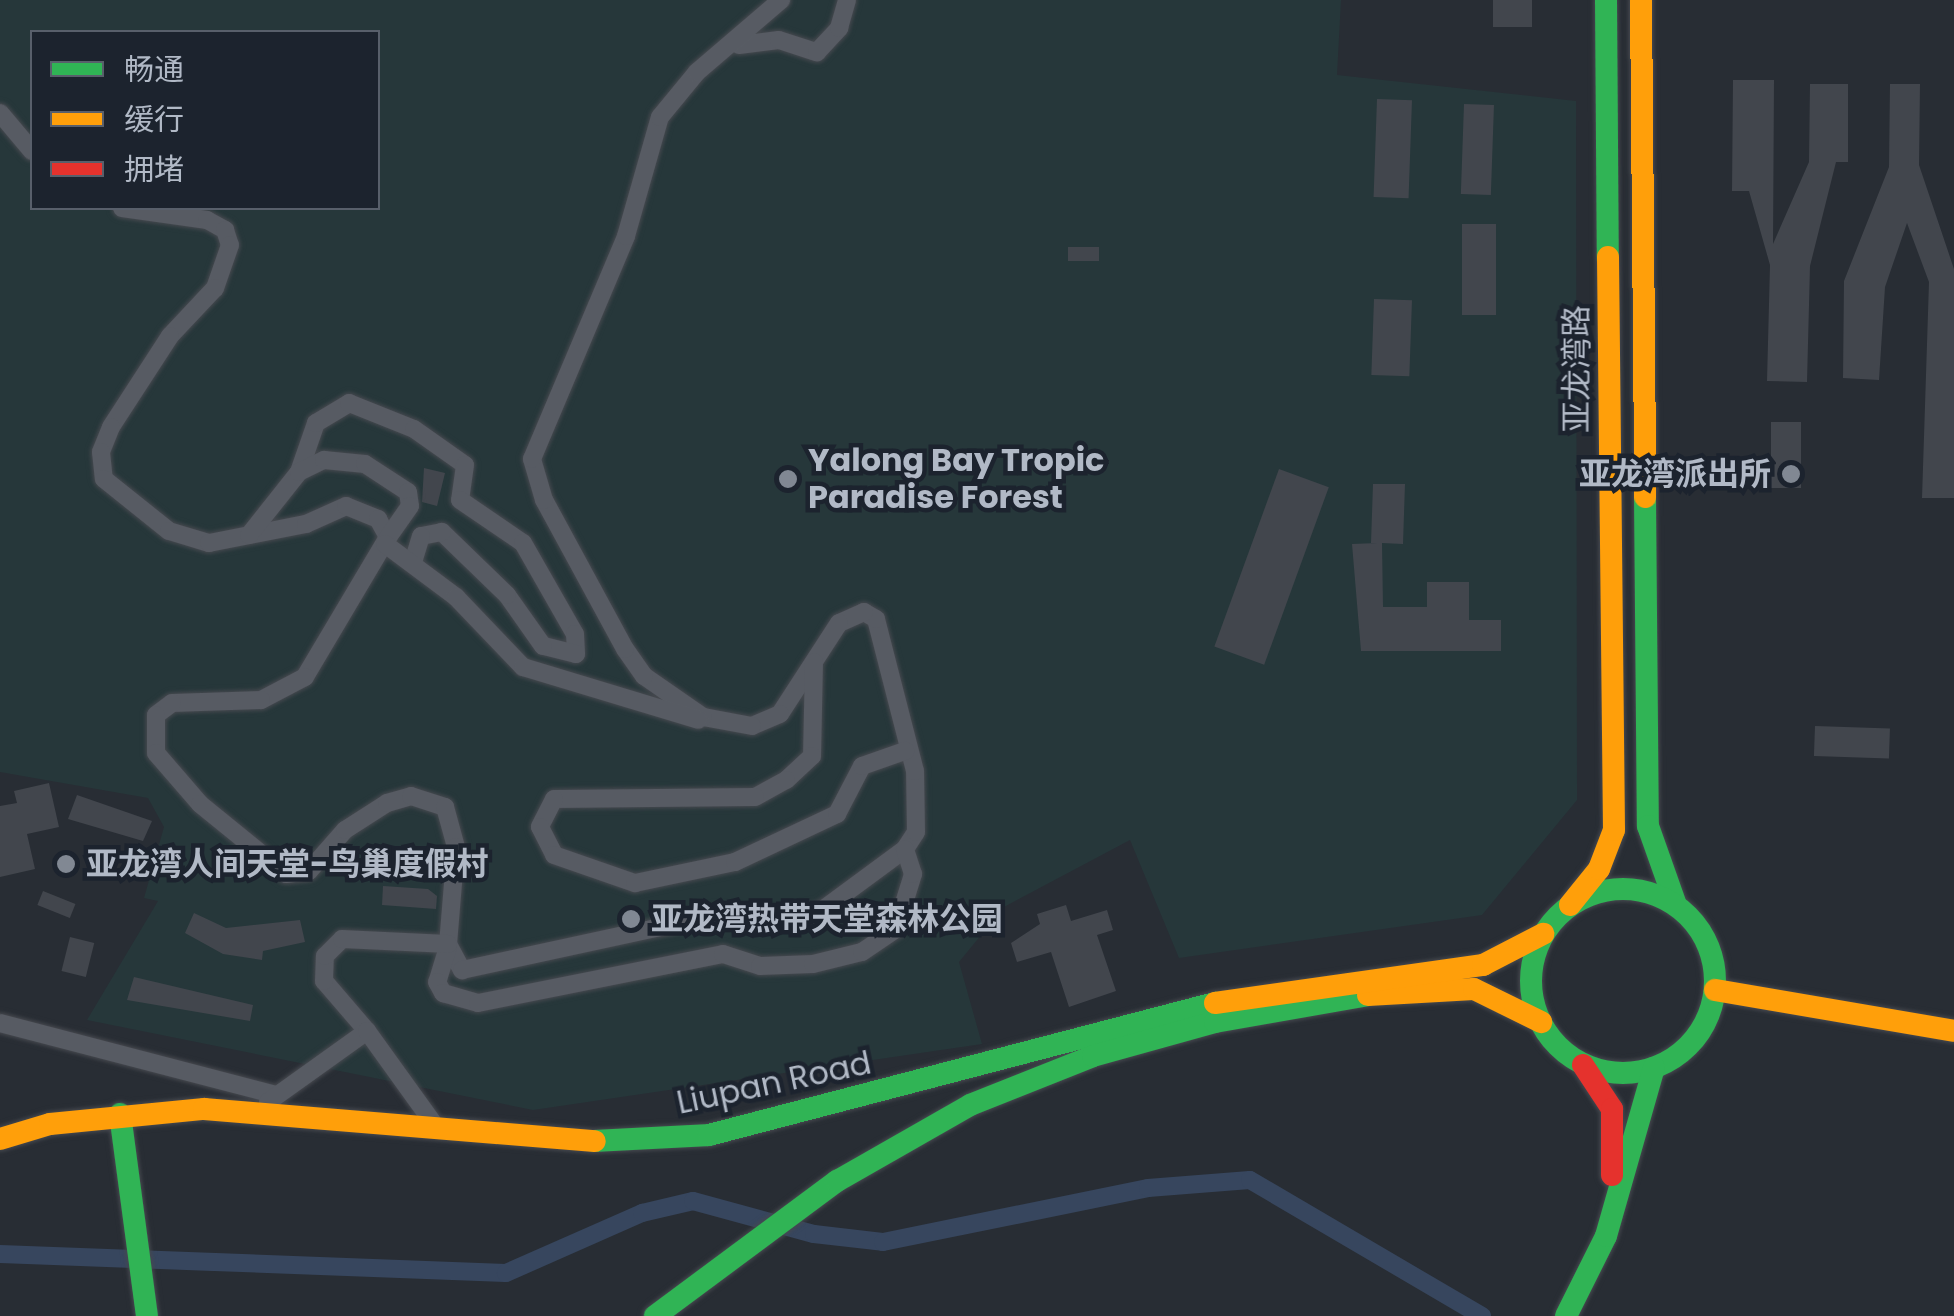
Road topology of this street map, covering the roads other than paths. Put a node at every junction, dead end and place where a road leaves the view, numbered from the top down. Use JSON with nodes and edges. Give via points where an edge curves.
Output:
{"nodes":[{"id":1,"x":780,"y":0,"type":"edge"},
{"id":2,"x":847,"y":0,"type":"edge"},
{"id":3,"x":1606,"y":0,"type":"edge"},
{"id":4,"x":1640,"y":0,"type":"edge"},
{"id":5,"x":720,"y":50,"type":"junction"},
{"id":6,"x":0,"y":114,"type":"edge"},
{"id":7,"x":30,"y":149,"type":"edge"},
{"id":8,"x":136,"y":210,"type":"edge"},
{"id":9,"x":300,"y":472,"type":"junction"},
{"id":10,"x":249,"y":536,"type":"junction"},
{"id":11,"x":386,"y":541,"type":"junction"},
{"id":12,"x":413,"y":562,"type":"junction"},
{"id":13,"x":814,"y":662,"type":"junction"},
{"id":14,"x":728,"y":727,"type":"junction"},
{"id":15,"x":905,"y":751,"type":"junction"},
{"id":16,"x":905,"y":849,"type":"junction"},
{"id":17,"x":1570,"y":905,"type":"junction"},
{"id":18,"x":1676,"y":905,"type":"junction"},
{"id":19,"x":1544,"y":934,"type":"junction"},
{"id":20,"x":448,"y":946,"type":"junction"},
{"id":21,"x":1715,"y":990,"type":"junction"},
{"id":22,"x":1541,"y":1022,"type":"junction"},
{"id":23,"x":0,"y":1023,"type":"edge"},
{"id":24,"x":367,"y":1032,"type":"junction"},
{"id":25,"x":1954,"y":1032,"type":"edge"},
{"id":26,"x":1583,"y":1064,"type":"junction"},
{"id":27,"x":1654,"y":1068,"type":"junction"},
{"id":28,"x":277,"y":1095,"type":"junction"},
{"id":29,"x":256,"y":1111,"type":"junction"},
{"id":30,"x":120,"y":1114,"type":"junction"},
{"id":31,"x":436,"y":1127,"type":"junction"},
{"id":32,"x":0,"y":1138,"type":"edge"},
{"id":33,"x":1606,"y":1236,"type":"junction"},
{"id":34,"x":146,"y":1307,"type":"edge"},
{"id":35,"x":655,"y":1316,"type":"edge"},
{"id":36,"x":1566,"y":1316,"type":"edge"}],
"edges":[{"from":1,"to":5,"type":"street"},
{"from":2,"to":5,"type":"street","via":[[839,28],[817,52],[779,40]]},
{"from":3,"to":17,"type":"main road","name":"亚龙湾路","via":[[1614,830],[1599,869]]},
{"from":4,"to":18,"type":"main road","name":"亚龙湾路","via":[[1648,826]]},
{"from":5,"to":14,"type":"street","via":[[672,100],[648,142],[626,236],[532,448],[544,500],[644,676]]},
{"from":6,"to":7,"type":"street"},
{"from":8,"to":10,"type":"street","via":[[207,220],[224,230],[230,245],[215,288],[170,336],[120,411],[100,471],[169,531],[209,543]]},
{"from":9,"to":10,"type":"street"},
{"from":9,"to":11,"type":"street","via":[[342,460],[400,482],[410,506]]},
{"from":9,"to":12,"type":"street","via":[[316,423],[349,403],[414,429],[465,466],[460,500],[524,543],[576,634],[576,654],[569,658],[543,646],[507,596],[442,532],[428,529]]},
{"from":10,"to":11,"type":"street","via":[[330,518],[346,506],[378,519]]},
{"from":11,"to":12,"type":"street"},
{"from":11,"to":20,"type":"street","via":[[305,677],[261,700],[172,703],[156,715],[150,738],[224,828],[286,874],[309,870],[345,830],[387,803],[411,796],[445,807],[456,846]]},
{"from":12,"to":14,"type":"street","via":[[523,667]]},
{"from":13,"to":14,"type":"street","via":[[780,714]]},
{"from":13,"to":15,"type":"street","via":[[850,615],[876,618]]},
{"from":13,"to":15,"type":"street","via":[[812,756],[786,780],[755,797],[554,799],[540,827],[554,855],[635,883],[735,862],[837,814],[862,766]]},
{"from":15,"to":16,"type":"street","via":[[917,810]]},
{"from":16,"to":20,"type":"street","via":[[821,911],[777,919],[716,915],[473,969],[453,965]]},
{"from":16,"to":20,"type":"street","via":[[914,874],[896,930],[862,952],[813,964],[760,966],[723,954],[478,1002],[443,993],[437,982]]},
{"from":17,"to":18,"type":"main road","via":[[1604,890],[1642,890]]},
{"from":17,"to":19,"type":"main road"},
{"from":18,"to":21,"type":"main road","via":[[1699,928]]},
{"from":19,"to":22,"type":"main road","via":[[1531,978]]},
{"from":19,"to":31,"type":"main road","name":"Liupan Road","via":[[1482,965],[1222,1000],[744,1129],[617,1142]]},
{"from":20,"to":24,"type":"street","via":[[342,939],[325,956],[324,982]]},
{"from":21,"to":25,"type":"main road"},
{"from":21,"to":27,"type":"main road","via":[[1705,1024],[1684,1051]]},
{"from":22,"to":26,"type":"main road"},
{"from":22,"to":35,"type":"main road","via":[[1494,994],[1452,989],[1214,1022],[1092,1056],[970,1105],[818,1196]]},
{"from":23,"to":28,"type":"street"},
{"from":24,"to":28,"type":"street"},
{"from":24,"to":31,"type":"street"},
{"from":26,"to":27,"type":"main road","via":[[1618,1074]]},
{"from":26,"to":33,"type":"main road","via":[[1616,1127]]},
{"from":27,"to":33,"type":"main road"},
{"from":28,"to":29,"type":"street"},
{"from":29,"to":30,"type":"main road","name":"Liupan Road"},
{"from":29,"to":31,"type":"main road","name":"Liupan Road"},
{"from":30,"to":32,"type":"main road","name":"Liupan Road"},
{"from":30,"to":34,"type":"main road"},
{"from":33,"to":36,"type":"main road"}]}
